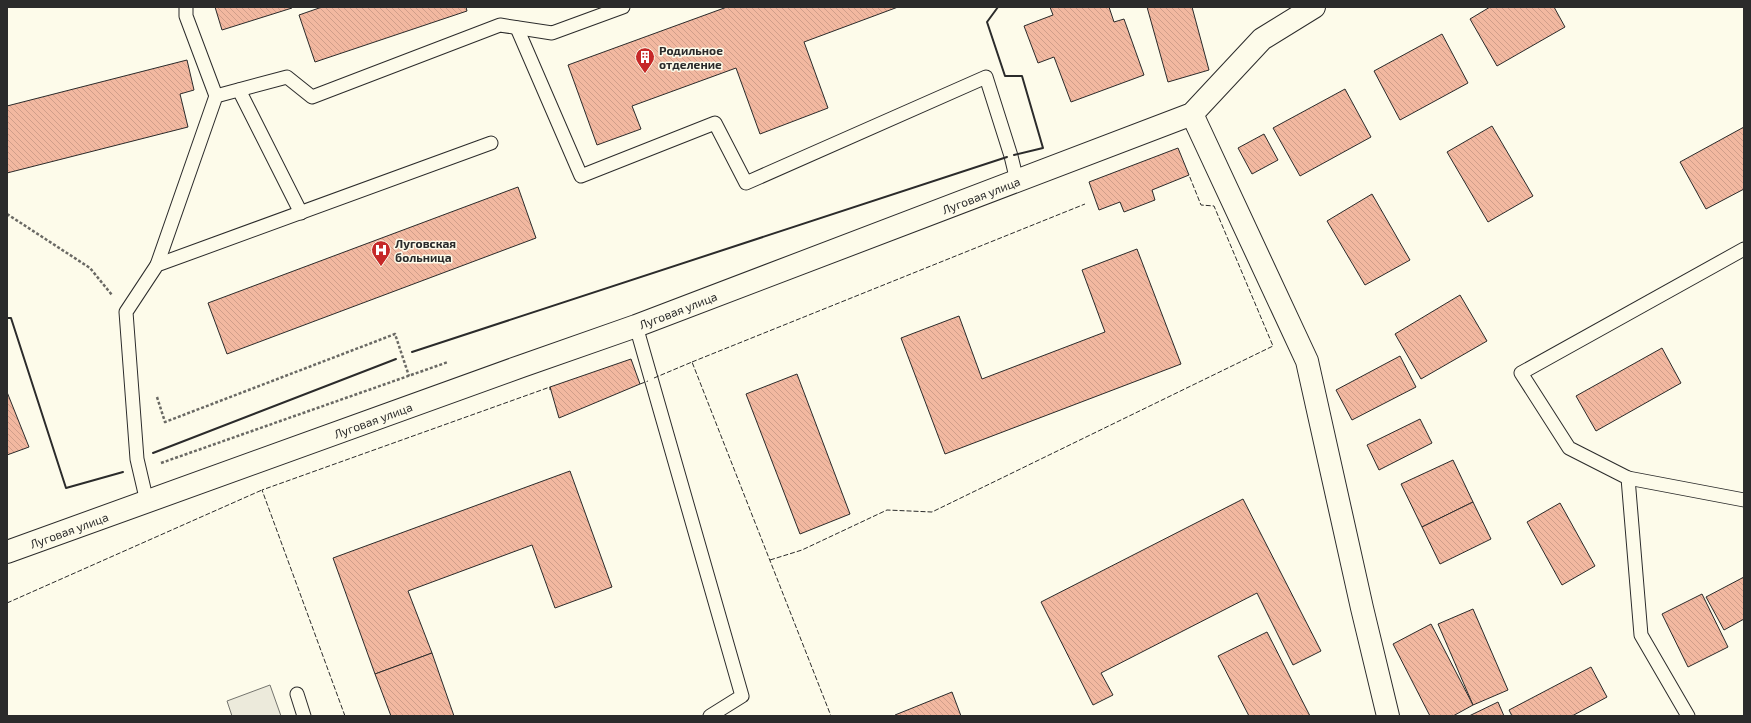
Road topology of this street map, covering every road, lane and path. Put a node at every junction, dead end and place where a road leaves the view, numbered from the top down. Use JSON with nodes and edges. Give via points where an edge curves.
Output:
{"nodes":[{"id":1,"x":186,"y":7,"type":"edge"},
{"id":2,"x":623,"y":7,"type":"edge"},
{"id":3,"x":1314,"y":7,"type":"edge"},
{"id":4,"x":517,"y":28,"type":"junction"},
{"id":5,"x":239,"y":90,"type":"junction"},
{"id":6,"x":216,"y":96,"type":"junction"},
{"id":7,"x":1192,"y":114,"type":"junction"},
{"id":8,"x":491,"y":144,"type":"dead end"},
{"id":9,"x":1017,"y":181,"type":"junction"},
{"id":10,"x":301,"y":212,"type":"junction"},
{"id":11,"x":7,"y":214,"type":"edge"},
{"id":12,"x":1744,"y":249,"type":"edge"},
{"id":13,"x":157,"y":265,"type":"junction"},
{"id":14,"x":126,"y":312,"type":"junction"},
{"id":15,"x":636,"y":326,"type":"junction"},
{"id":16,"x":409,"y":376,"type":"dead end"},
{"id":17,"x":155,"y":392,"type":"dead end"},
{"id":18,"x":1628,"y":478,"type":"junction"},
{"id":19,"x":1744,"y":500,"type":"edge"},
{"id":20,"x":147,"y":502,"type":"junction"},
{"id":21,"x":7,"y":552,"type":"edge"},
{"id":22,"x":297,"y":694,"type":"dead end"},
{"id":23,"x":304,"y":716,"type":"edge"},
{"id":24,"x":710,"y":716,"type":"edge"},
{"id":25,"x":1388,"y":716,"type":"edge"},
{"id":26,"x":1688,"y":716,"type":"edge"}],
"edges":[{"from":1,"to":6,"type":"lane","via":[[186,16]]},
{"from":2,"to":4,"type":"lane","via":[[552,33]]},
{"from":3,"to":7,"type":"main road","name":"Луговая улица","via":[[1262,39]]},
{"from":4,"to":5,"type":"lane","via":[[500,25],[312,97],[287,77]]},
{"from":4,"to":9,"type":"lane","via":[[581,176],[715,123],[746,183],[986,78]]},
{"from":5,"to":6,"type":"lane"},
{"from":5,"to":10,"type":"lane"},
{"from":6,"to":13,"type":"lane"},
{"from":7,"to":9,"type":"main road","name":"Луговая улица"},
{"from":7,"to":25,"type":"main road","via":[[1307,361]]},
{"from":8,"to":10,"type":"lane"},
{"from":9,"to":15,"type":"main road","name":"Луговая улица"},
{"from":10,"to":13,"type":"lane"},
{"from":11,"to":14,"type":"path","via":[[90,268]]},
{"from":12,"to":18,"type":"lane","via":[[1521,373],[1569,448]]},
{"from":13,"to":14,"type":"lane"},
{"from":14,"to":20,"type":"lane","via":[[137,459]]},
{"from":15,"to":20,"type":"main road","name":"Луговая улица"},
{"from":15,"to":24,"type":"lane","via":[[742,696]]},
{"from":16,"to":17,"type":"path","via":[[395,334],[165,422]]},
{"from":18,"to":19,"type":"lane"},
{"from":18,"to":26,"type":"lane","via":[[1641,635]]},
{"from":20,"to":21,"type":"main road","name":"Луговая улица"},
{"from":22,"to":23,"type":"lane"}]}
